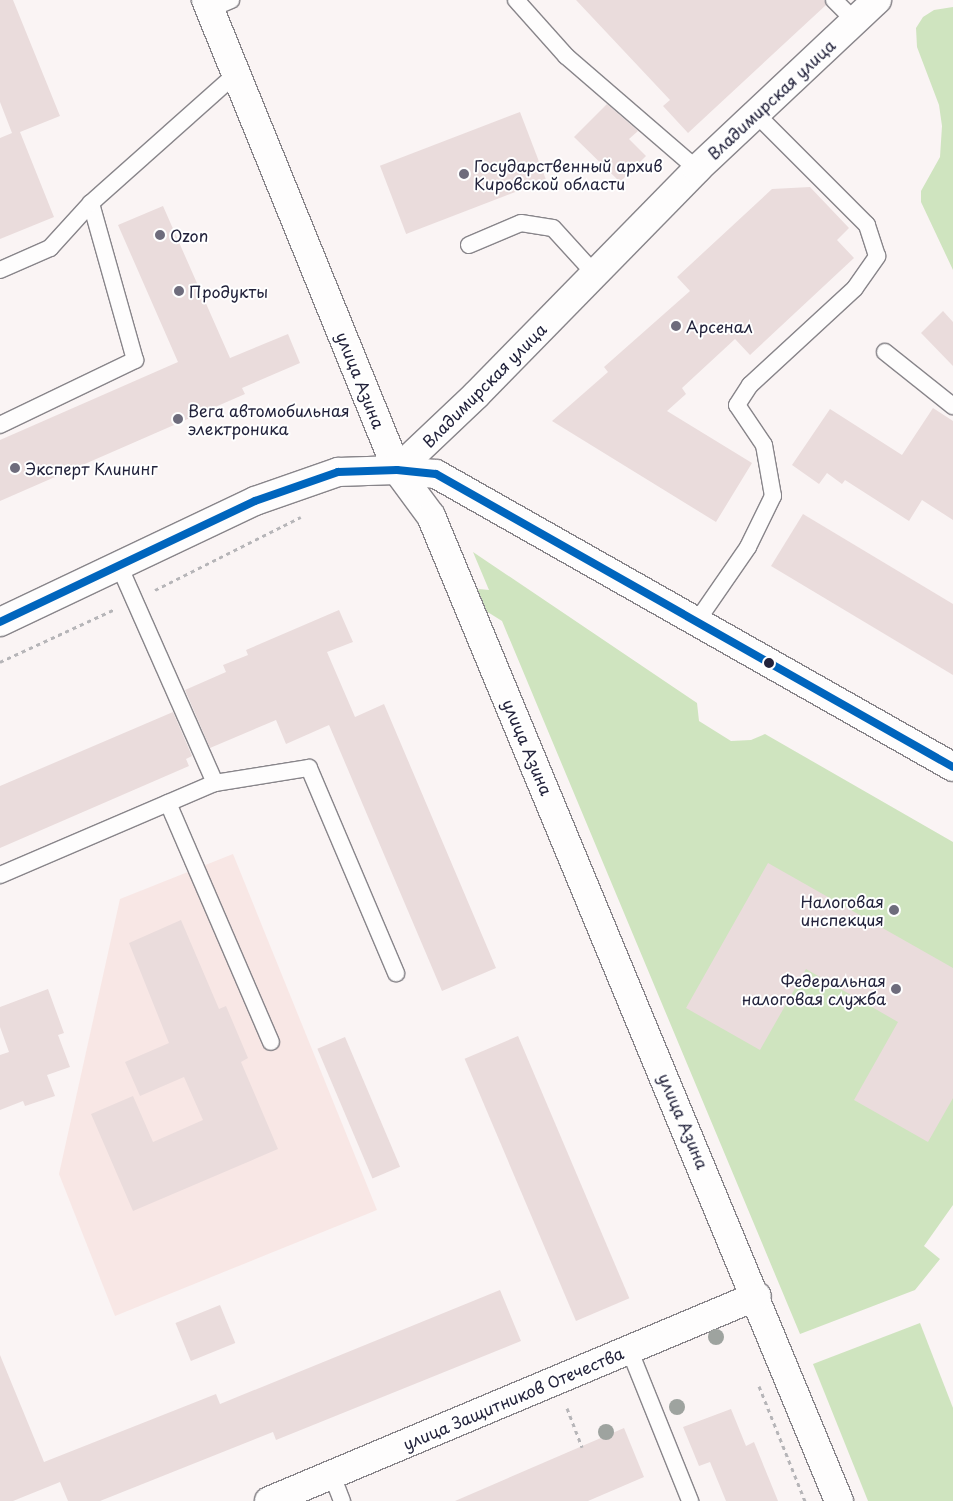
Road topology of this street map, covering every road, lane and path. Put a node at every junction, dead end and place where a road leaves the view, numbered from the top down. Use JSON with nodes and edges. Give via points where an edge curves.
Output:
{"nodes":[{"id":1,"x":516,"y":0,"type":"edge"},
{"id":2,"x":834,"y":0,"type":"edge"},
{"id":3,"x":877,"y":0,"type":"edge"},
{"id":4,"x":216,"y":3,"type":"edge"},
{"id":5,"x":855,"y":21,"type":"junction"},
{"id":6,"x":236,"y":74,"type":"junction"},
{"id":7,"x":755,"y":113,"type":"junction"},
{"id":8,"x":697,"y":169,"type":"junction"},
{"id":9,"x":91,"y":203,"type":"junction"},
{"id":10,"x":469,"y":245,"type":"dead end"},
{"id":11,"x":0,"y":270,"type":"edge"},
{"id":12,"x":595,"y":274,"type":"junction"},
{"id":13,"x":885,"y":352,"type":"dead end"},
{"id":14,"x":953,"y":406,"type":"edge"},
{"id":15,"x":0,"y":425,"type":"edge"},
{"id":16,"x":397,"y":470,"type":"junction"},
{"id":17,"x":305,"y":514,"type":"dead end"},
{"id":18,"x":119,"y":565,"type":"junction"},
{"id":19,"x":134,"y":601,"type":"junction"},
{"id":20,"x":697,"y":621,"type":"junction"},
{"id":21,"x":0,"y":622,"type":"edge"},
{"id":22,"x":0,"y":662,"type":"edge"},
{"id":23,"x":953,"y":767,"type":"edge"},
{"id":24,"x":215,"y":783,"type":"junction"},
{"id":25,"x":168,"y":803,"type":"junction"},
{"id":26,"x":0,"y":875,"type":"edge"},
{"id":27,"x":396,"y":973,"type":"dead end"},
{"id":28,"x":271,"y":1042,"type":"dead end"},
{"id":29,"x":757,"y":1296,"type":"junction"},
{"id":30,"x":629,"y":1350,"type":"junction"},
{"id":31,"x":757,"y":1381,"type":"dead end"},
{"id":32,"x":567,"y":1408,"type":"dead end"},
{"id":33,"x":582,"y":1446,"type":"dead end"},
{"id":34,"x":332,"y":1475,"type":"junction"},
{"id":35,"x":685,"y":1499,"type":"edge"},
{"id":36,"x":269,"y":1501,"type":"edge"},
{"id":37,"x":342,"y":1501,"type":"edge"},
{"id":38,"x":805,"y":1501,"type":"edge"},
{"id":39,"x":839,"y":1501,"type":"edge"}],
"edges":[{"from":1,"to":8,"type":"lane","via":[[566,56]]},
{"from":2,"to":5,"type":"lane"},
{"from":3,"to":5,"type":"street","name":"Владимирская улица"},
{"from":4,"to":6,"type":"street","name":"улица Азина"},
{"from":5,"to":7,"type":"street","name":"Владимирская улица"},
{"from":6,"to":9,"type":"lane"},
{"from":6,"to":16,"type":"street","name":"улица Азина"},
{"from":7,"to":8,"type":"street","name":"Владимирская улица"},
{"from":7,"to":20,"type":"lane","via":[[867,225],[877,256],[855,288],[750,385],[737,405],[764,445],[773,496],[748,547]]},
{"from":8,"to":12,"type":"street","name":"Владимирская улица"},
{"from":9,"to":11,"type":"lane","via":[[50,248]]},
{"from":9,"to":15,"type":"lane","via":[[135,360]]},
{"from":10,"to":12,"type":"lane","via":[[521,223],[553,228]]},
{"from":12,"to":16,"type":"street","name":"Владимирская улица"},
{"from":13,"to":14,"type":"lane"},
{"from":16,"to":18,"type":"street","via":[[338,472],[255,501]]},
{"from":16,"to":20,"type":"street","via":[[436,474]]},
{"from":16,"to":29,"type":"street","name":"улица Азина","via":[[431,516]]},
{"from":17,"to":19,"type":"path"},
{"from":18,"to":19,"type":"lane"},
{"from":18,"to":21,"type":"street"},
{"from":19,"to":22,"type":"path"},
{"from":19,"to":24,"type":"lane"},
{"from":20,"to":23,"type":"street"},
{"from":24,"to":25,"type":"lane"},
{"from":24,"to":27,"type":"lane","via":[[309,768]]},
{"from":25,"to":26,"type":"lane"},
{"from":25,"to":28,"type":"lane"},
{"from":29,"to":30,"type":"street","name":"улица Защитников Отечества"},
{"from":29,"to":39,"type":"street","name":"улица Азина"},
{"from":30,"to":34,"type":"street","name":"улица Защитников Отечества"},
{"from":30,"to":35,"type":"lane"},
{"from":31,"to":38,"type":"path"},
{"from":32,"to":33,"type":"path"},
{"from":34,"to":36,"type":"street","name":"улица Защитников Отечества"},
{"from":34,"to":37,"type":"lane"}]}
